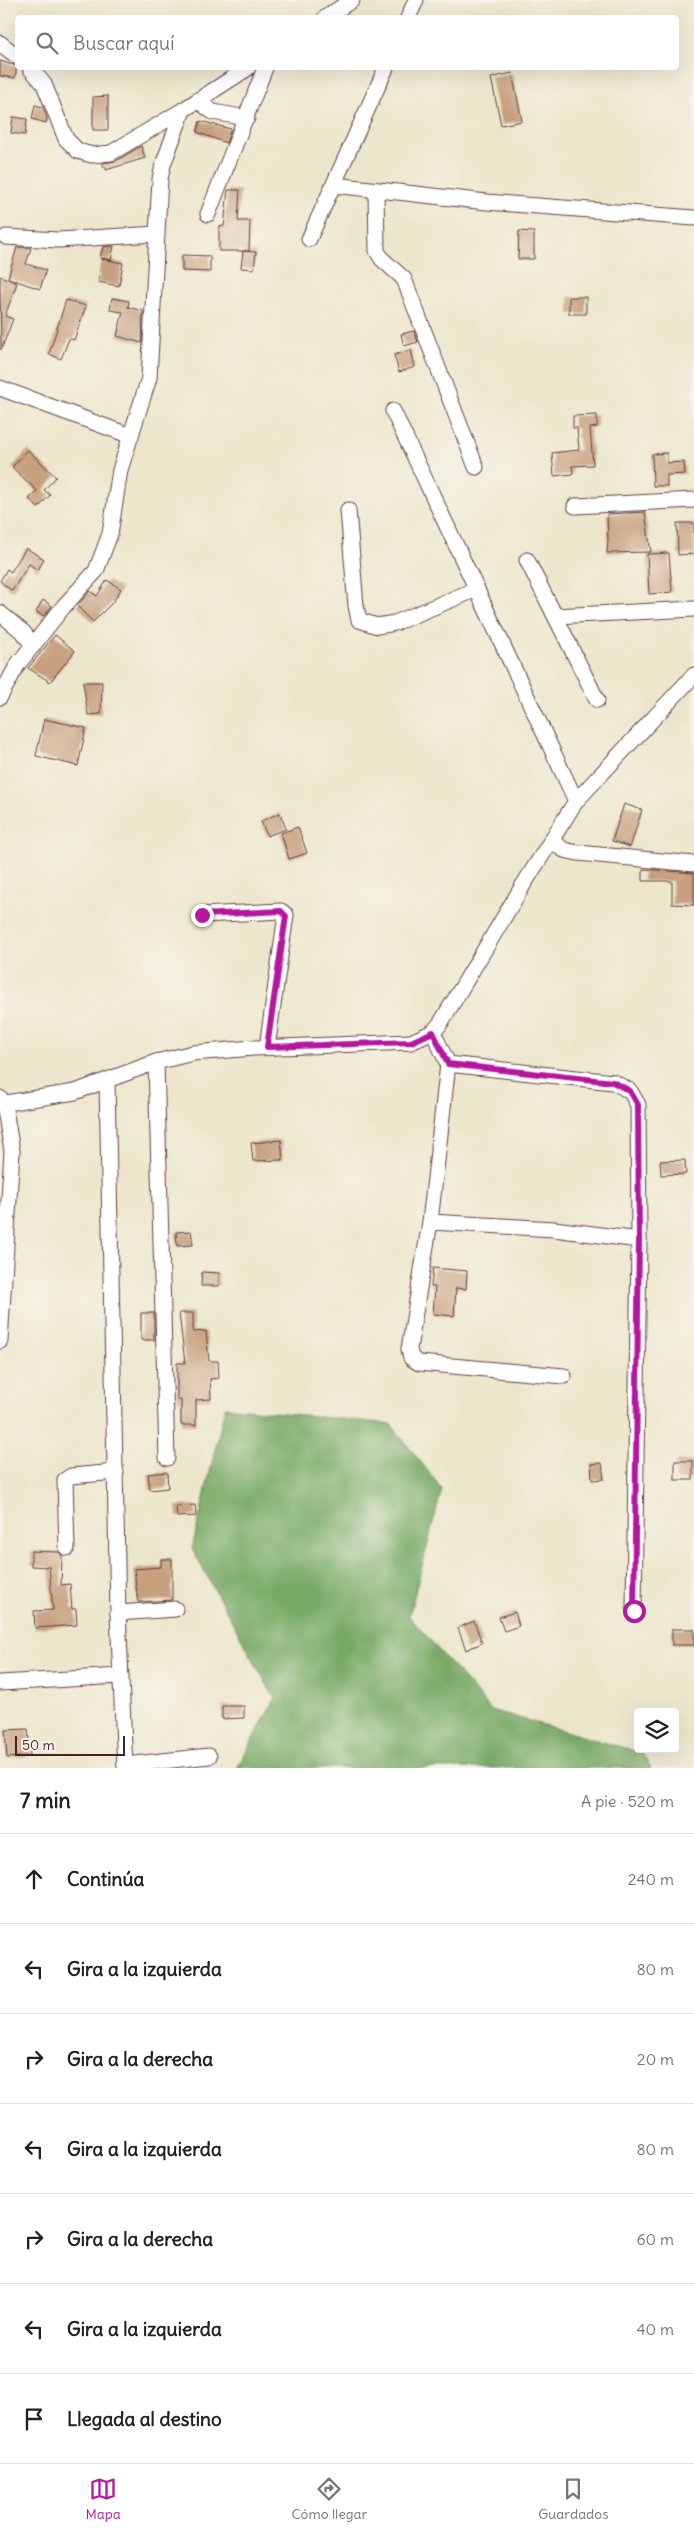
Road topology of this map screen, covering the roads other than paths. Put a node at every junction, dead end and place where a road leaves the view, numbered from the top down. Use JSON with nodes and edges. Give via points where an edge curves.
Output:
{"nodes":[{"id":1,"x":352,"y":0,"type":"edge"},
{"id":2,"x":416,"y":0,"type":"edge"},
{"id":3,"x":330,"y":15,"type":"edge"},
{"id":4,"x":409,"y":15,"type":"edge"},
{"id":5,"x":0,"y":44,"type":"edge"},
{"id":6,"x":15,"y":55,"type":"edge"},
{"id":7,"x":32,"y":70,"type":"edge"},
{"id":8,"x":245,"y":70,"type":"edge"},
{"id":9,"x":264,"y":70,"type":"edge"},
{"id":10,"x":385,"y":70,"type":"edge"},
{"id":11,"x":198,"y":101,"type":"junction"},
{"id":12,"x":184,"y":110,"type":"junction"},
{"id":13,"x":247,"y":118,"type":"junction"},
{"id":14,"x":334,"y":185,"type":"junction"},
{"id":15,"x":376,"y":190,"type":"junction"},
{"id":16,"x":208,"y":214,"type":"dead end"},
{"id":17,"x":694,"y":218,"type":"edge"},
{"id":18,"x":157,"y":234,"type":"junction"},
{"id":19,"x":6,"y":237,"type":"dead end"},
{"id":20,"x":309,"y":239,"type":"dead end"},
{"id":21,"x":0,"y":388,"type":"edge"},
{"id":22,"x":393,"y":411,"type":"dead end"},
{"id":23,"x":131,"y":436,"type":"junction"},
{"id":24,"x":476,"y":467,"type":"dead end"},
{"id":25,"x":694,"y":500,"type":"edge"},
{"id":26,"x":575,"y":506,"type":"dead end"},
{"id":27,"x":348,"y":510,"type":"dead end"},
{"id":28,"x":527,"y":560,"type":"dead end"},
{"id":29,"x":477,"y":589,"type":"junction"},
{"id":30,"x":694,"y":608,"type":"edge"},
{"id":31,"x":0,"y":613,"type":"edge"},
{"id":32,"x":555,"y":616,"type":"junction"},
{"id":33,"x":33,"y":646,"type":"junction"},
{"id":34,"x":694,"y":675,"type":"edge"},
{"id":35,"x":0,"y":697,"type":"edge"},
{"id":36,"x":597,"y":700,"type":"dead end"},
{"id":37,"x":576,"y":801,"type":"junction"},
{"id":38,"x":551,"y":840,"type":"junction"},
{"id":39,"x":694,"y":864,"type":"edge"},
{"id":40,"x":202,"y":915,"type":"dead end"},
{"id":41,"x":433,"y":1032,"type":"junction"},
{"id":42,"x":267,"y":1047,"type":"junction"},
{"id":43,"x":156,"y":1062,"type":"junction"},
{"id":44,"x":448,"y":1064,"type":"junction"},
{"id":45,"x":107,"y":1082,"type":"junction"},
{"id":46,"x":1,"y":1102,"type":"edge"},
{"id":47,"x":6,"y":1168,"type":"edge"},
{"id":48,"x":430,"y":1222,"type":"junction"},
{"id":49,"x":639,"y":1240,"type":"junction"},
{"id":50,"x":0,"y":1341,"type":"edge"},
{"id":51,"x":564,"y":1376,"type":"dead end"},
{"id":52,"x":168,"y":1458,"type":"dead end"},
{"id":53,"x":116,"y":1472,"type":"junction"},
{"id":54,"x":67,"y":1548,"type":"dead end"},
{"id":55,"x":176,"y":1609,"type":"dead end"},
{"id":56,"x":634,"y":1611,"type":"dead end"},
{"id":57,"x":118,"y":1613,"type":"junction"},
{"id":58,"x":121,"y":1676,"type":"junction"},
{"id":59,"x":0,"y":1683,"type":"edge"},
{"id":60,"x":209,"y":1756,"type":"dead end"},
{"id":61,"x":125,"y":1766,"type":"edge"}],
"edges":[{"from":1,"to":3,"type":"street"},
{"from":2,"to":4,"type":"street"},
{"from":5,"to":6,"type":"street"},
{"from":7,"to":12,"type":"street","via":[[44,84],[66,139],[85,154],[111,153]]},
{"from":8,"to":11,"type":"street"},
{"from":9,"to":13,"type":"street"},
{"from":10,"to":14,"type":"street"},
{"from":11,"to":12,"type":"street"},
{"from":11,"to":13,"type":"street","via":[[213,112]]},
{"from":12,"to":18,"type":"street","via":[[163,165]]},
{"from":13,"to":16,"type":"street"},
{"from":14,"to":15,"type":"street"},
{"from":14,"to":20,"type":"street"},
{"from":15,"to":17,"type":"street"},
{"from":15,"to":24,"type":"street","via":[[377,251],[404,279]]},
{"from":18,"to":19,"type":"street","via":[[58,240]]},
{"from":18,"to":23,"type":"street","via":[[149,378]]},
{"from":21,"to":23,"type":"street"},
{"from":22,"to":29,"type":"street"},
{"from":23,"to":33,"type":"street","via":[[120,470],[110,534],[96,571]]},
{"from":25,"to":26,"type":"street"},
{"from":27,"to":29,"type":"street","via":[[359,620],[377,626],[395,623]]},
{"from":28,"to":32,"type":"street"},
{"from":29,"to":37,"type":"street"},
{"from":30,"to":32,"type":"street"},
{"from":31,"to":33,"type":"street","via":[[24,633]]},
{"from":32,"to":36,"type":"street"},
{"from":33,"to":35,"type":"street","via":[[18,664]]},
{"from":34,"to":37,"type":"street"},
{"from":37,"to":38,"type":"street"},
{"from":38,"to":39,"type":"street","via":[[564,850],[578,853]]},
{"from":38,"to":41,"type":"street"},
{"from":40,"to":42,"type":"street","via":[[281,911],[286,916]]},
{"from":41,"to":42,"type":"street","via":[[411,1042]]},
{"from":41,"to":44,"type":"street"},
{"from":42,"to":43,"type":"street","via":[[193,1053]]},
{"from":43,"to":45,"type":"street"},
{"from":43,"to":52,"type":"street"},
{"from":44,"to":48,"type":"street"},
{"from":44,"to":49,"type":"street","via":[[613,1082],[630,1091],[638,1105]]},
{"from":45,"to":46,"type":"street","via":[[76,1092]]},
{"from":45,"to":53,"type":"street"},
{"from":46,"to":47,"type":"street","via":[[12,1151]]},
{"from":47,"to":50,"type":"street"},
{"from":48,"to":49,"type":"street","via":[[554,1229]]},
{"from":48,"to":51,"type":"street","via":[[409,1349],[411,1358],[419,1363]]},
{"from":49,"to":56,"type":"street"},
{"from":53,"to":54,"type":"street","via":[[71,1476],[65,1480]]},
{"from":53,"to":57,"type":"street"},
{"from":55,"to":57,"type":"street"},
{"from":57,"to":58,"type":"street"},
{"from":58,"to":59,"type":"street"},
{"from":58,"to":61,"type":"street"},
{"from":60,"to":61,"type":"street"}]}
